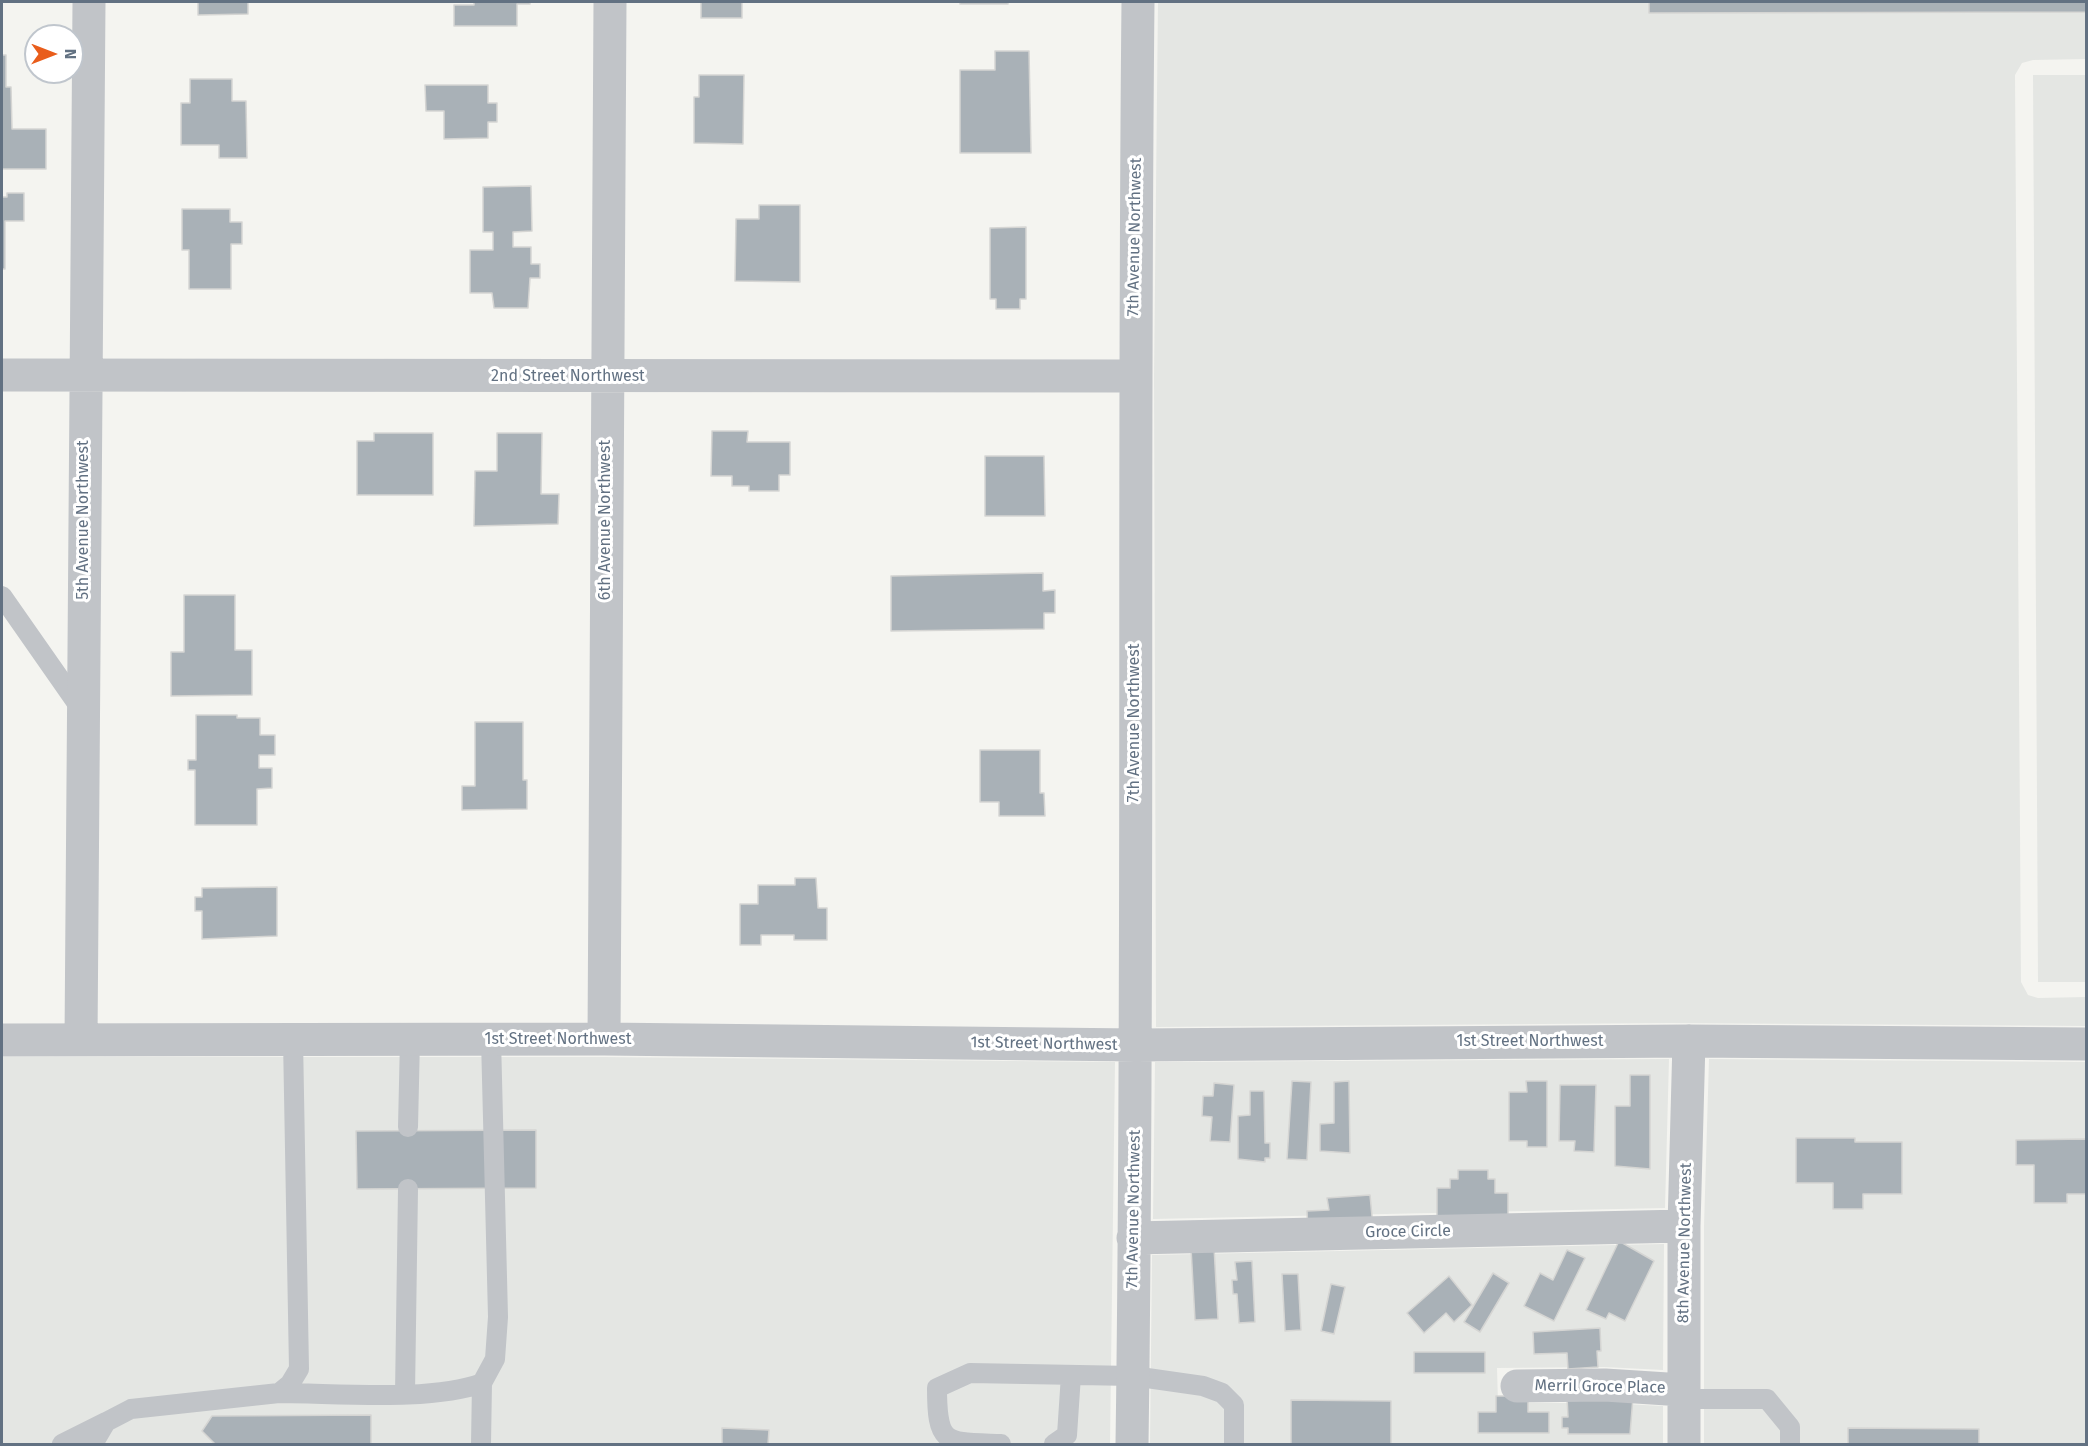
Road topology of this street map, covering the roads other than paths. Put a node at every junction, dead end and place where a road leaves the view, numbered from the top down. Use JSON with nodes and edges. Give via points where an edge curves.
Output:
{"nodes":[{"id":1,"x":89,"y":2,"type":"edge"},
{"id":2,"x":610,"y":2,"type":"edge"},
{"id":3,"x":1138,"y":2,"type":"edge"},
{"id":4,"x":2,"y":375,"type":"edge"},
{"id":5,"x":85,"y":376,"type":"junction"},
{"id":6,"x":1134,"y":376,"type":"junction"},
{"id":7,"x":607,"y":377,"type":"junction"},
{"id":8,"x":2,"y":596,"type":"edge"},
{"id":9,"x":83,"y":711,"type":"junction"},
{"id":10,"x":81,"y":1039,"type":"junction"},
{"id":11,"x":2,"y":1040,"type":"edge"},
{"id":12,"x":294,"y":1040,"type":"junction"},
{"id":13,"x":410,"y":1040,"type":"junction"},
{"id":14,"x":491,"y":1040,"type":"junction"},
{"id":15,"x":604,"y":1040,"type":"junction"},
{"id":16,"x":1689,"y":1041,"type":"junction"},
{"id":17,"x":2086,"y":1044,"type":"edge"},
{"id":18,"x":1136,"y":1045,"type":"junction"},
{"id":19,"x":408,"y":1127,"type":"dead end"},
{"id":20,"x":408,"y":1189,"type":"dead end"},
{"id":21,"x":1684,"y":1226,"type":"junction"},
{"id":22,"x":1133,"y":1238,"type":"junction"},
{"id":23,"x":1071,"y":1375,"type":"junction"},
{"id":24,"x":1133,"y":1376,"type":"junction"},
{"id":25,"x":482,"y":1383,"type":"junction"},
{"id":26,"x":1517,"y":1386,"type":"dead end"},
{"id":27,"x":279,"y":1393,"type":"junction"},
{"id":28,"x":405,"y":1394,"type":"junction"},
{"id":29,"x":1683,"y":1394,"type":"junction"},
{"id":30,"x":106,"y":1422,"type":"junction"},
{"id":31,"x":62,"y":1444,"type":"edge"},
{"id":32,"x":93,"y":1444,"type":"edge"},
{"id":33,"x":481,"y":1444,"type":"edge"},
{"id":34,"x":1001,"y":1444,"type":"edge"},
{"id":35,"x":1054,"y":1444,"type":"edge"},
{"id":36,"x":1132,"y":1444,"type":"edge"},
{"id":37,"x":1234,"y":1444,"type":"edge"},
{"id":38,"x":1684,"y":1444,"type":"edge"},
{"id":39,"x":1790,"y":1444,"type":"edge"}],
"edges":[{"from":1,"to":5,"type":"street","name":"5th Avenue Northwest"},
{"from":2,"to":7,"type":"street","name":"6th Avenue Northwest"},
{"from":3,"to":6,"type":"street","name":"7th Avenue Northwest"},
{"from":4,"to":5,"type":"street","name":"2nd Street Northwest"},
{"from":5,"to":7,"type":"street","name":"2nd Street Northwest"},
{"from":5,"to":9,"type":"street","name":"5th Avenue Northwest"},
{"from":6,"to":7,"type":"street","name":"2nd Street Northwest"},
{"from":6,"to":18,"type":"street","name":"7th Avenue Northwest"},
{"from":7,"to":15,"type":"street","name":"6th Avenue Northwest"},
{"from":8,"to":9,"type":"lane"},
{"from":9,"to":10,"type":"street","name":"5th Avenue Northwest"},
{"from":10,"to":11,"type":"street","name":"1st Street Northwest"},
{"from":10,"to":12,"type":"street","name":"1st Street Northwest"},
{"from":12,"to":13,"type":"street","name":"1st Street Northwest"},
{"from":12,"to":27,"type":"lane","via":[[301,1351],[299,1369]]},
{"from":13,"to":14,"type":"street","name":"1st Street Northwest"},
{"from":13,"to":19,"type":"lane"},
{"from":14,"to":15,"type":"street","name":"1st Street Northwest"},
{"from":14,"to":25,"type":"lane","via":[[498,1317],[495,1359]]},
{"from":15,"to":18,"type":"street","name":"1st Street Northwest"},
{"from":16,"to":17,"type":"street","name":"1st Street Northwest"},
{"from":16,"to":18,"type":"street","name":"1st Street Northwest"},
{"from":16,"to":21,"type":"street","name":"8th Avenue Northwest"},
{"from":18,"to":22,"type":"street","name":"7th Avenue Northwest"},
{"from":20,"to":28,"type":"lane"},
{"from":21,"to":22,"type":"street","name":"Groce Circle"},
{"from":21,"to":29,"type":"street","name":"8th Avenue Northwest"},
{"from":22,"to":24,"type":"street","name":"7th Avenue Northwest"},
{"from":23,"to":24,"type":"lane"},
{"from":23,"to":34,"type":"lane","via":[[970,1373],[937,1388],[937,1423],[943,1436],[954,1443]]},
{"from":23,"to":35,"type":"lane","via":[[1067,1435]]},
{"from":24,"to":36,"type":"street","name":"7th Avenue Northwest"},
{"from":24,"to":37,"type":"lane","via":[[1203,1386],[1222,1393],[1234,1405]]},
{"from":25,"to":28,"type":"lane","via":[[462,1391]]},
{"from":25,"to":33,"type":"lane"},
{"from":26,"to":29,"type":"street","name":"Merril Groce Place","via":[[1605,1385]]},
{"from":27,"to":28,"type":"lane"},
{"from":27,"to":30,"type":"lane","via":[[131,1409]]},
{"from":29,"to":38,"type":"street","name":"8th Avenue Northwest"},
{"from":29,"to":39,"type":"lane","via":[[1767,1399],[1790,1427]]},
{"from":30,"to":31,"type":"lane"},
{"from":30,"to":32,"type":"lane"}]}
